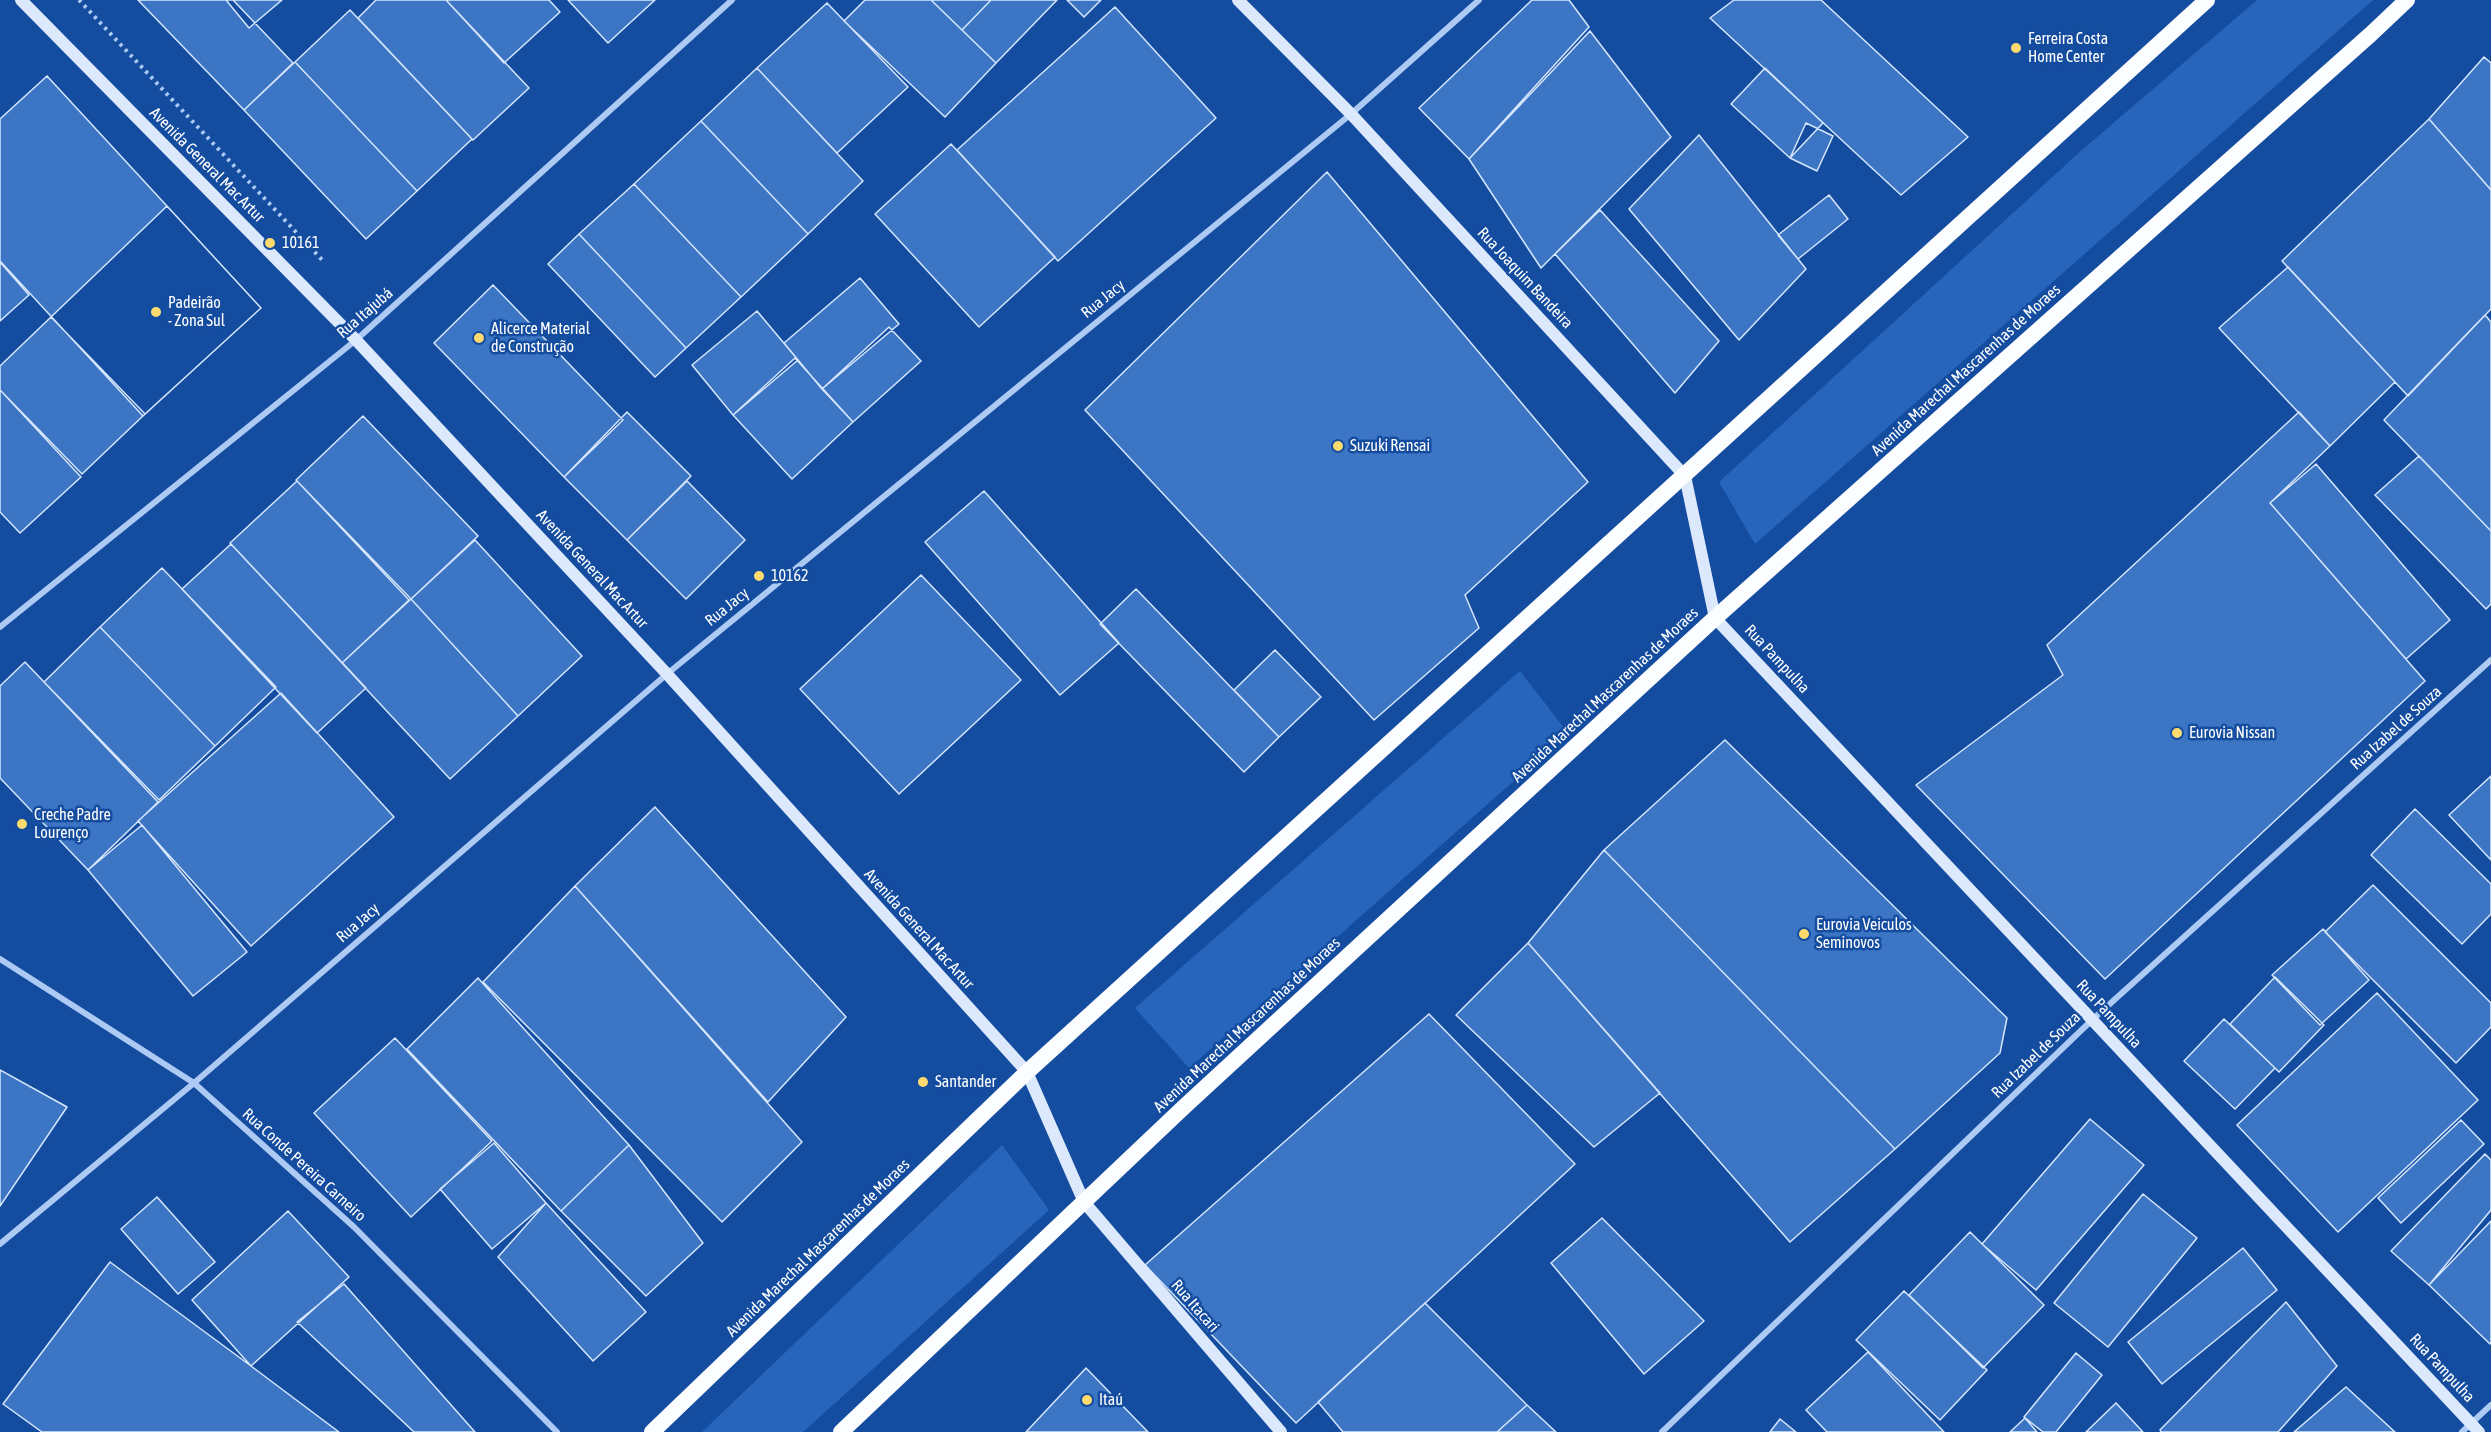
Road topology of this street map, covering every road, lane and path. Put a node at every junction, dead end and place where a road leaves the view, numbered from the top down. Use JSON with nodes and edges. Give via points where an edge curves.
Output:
{"nodes":[{"id":1,"x":21,"y":0,"type":"edge"},
{"id":2,"x":732,"y":0,"type":"edge"},
{"id":3,"x":1238,"y":0,"type":"edge"},
{"id":4,"x":1479,"y":0,"type":"edge"},
{"id":5,"x":2206,"y":0,"type":"edge"},
{"id":6,"x":2406,"y":0,"type":"edge"},
{"id":7,"x":1351,"y":114,"type":"junction"},
{"id":8,"x":356,"y":340,"type":"junction"},
{"id":9,"x":1685,"y":476,"type":"junction"},
{"id":10,"x":1715,"y":618,"type":"junction"},
{"id":11,"x":0,"y":627,"type":"edge"},
{"id":12,"x":2491,"y":660,"type":"edge"},
{"id":13,"x":667,"y":674,"type":"junction"},
{"id":14,"x":0,"y":959,"type":"edge"},
{"id":15,"x":2092,"y":1020,"type":"junction"},
{"id":16,"x":1027,"y":1072,"type":"junction"},
{"id":17,"x":194,"y":1083,"type":"junction"},
{"id":18,"x":1084,"y":1202,"type":"junction"},
{"id":19,"x":0,"y":1244,"type":"edge"},
{"id":20,"x":2491,"y":1405,"type":"edge"},
{"id":21,"x":2471,"y":1429,"type":"edge"},
{"id":22,"x":557,"y":1432,"type":"edge"},
{"id":23,"x":652,"y":1432,"type":"edge"},
{"id":24,"x":841,"y":1432,"type":"edge"},
{"id":25,"x":1281,"y":1432,"type":"edge"},
{"id":26,"x":1662,"y":1432,"type":"edge"}],
"edges":[{"from":1,"to":8,"type":"main road","name":"Avenida General Mac Artur"},
{"from":2,"to":8,"type":"street","name":"Rua Itajubá"},
{"from":3,"to":7,"type":"main road","name":"Rua Joaquim Bandeira"},
{"from":4,"to":7,"type":"street","name":"Rua Jacy"},
{"from":5,"to":9,"type":"highway","name":"Avenida Marechal Mascarenhas de Moraes"},
{"from":6,"to":10,"type":"highway","name":"Avenida Marechal Mascarenhas de Moraes"},
{"from":7,"to":9,"type":"main road","name":"Rua Joaquim Bandeira"},
{"from":7,"to":13,"type":"street","name":"Rua Jacy"},
{"from":8,"to":11,"type":"street","name":"Rua Itajubá"},
{"from":8,"to":13,"type":"main road","name":"Avenida General Mac Artur"},
{"from":9,"to":10,"type":"main road"},
{"from":9,"to":16,"type":"highway","name":"Avenida Marechal Mascarenhas de Moraes"},
{"from":10,"to":15,"type":"main road","name":"Rua Pampulha"},
{"from":10,"to":18,"type":"highway","name":"Avenida Marechal Mascarenhas de Moraes"},
{"from":12,"to":15,"type":"street","name":"Rua Izabel de Souza"},
{"from":13,"to":16,"type":"main road","name":"Avenida General Mac Artur"},
{"from":13,"to":17,"type":"street","name":"Rua Jacy"},
{"from":14,"to":17,"type":"street","name":"Rua Conde Pereira Carneiro"},
{"from":15,"to":21,"type":"main road","name":"Rua Pampulha"},
{"from":15,"to":26,"type":"street","name":"Rua Izabel de Souza"},
{"from":16,"to":18,"type":"main road","name":"Avenida General Mac Artur"},
{"from":16,"to":23,"type":"highway","name":"Avenida Marechal Mascarenhas de Moraes"},
{"from":17,"to":19,"type":"street","name":"Rua Jacy"},
{"from":17,"to":22,"type":"street","name":"Rua Conde Pereira Carneiro","via":[[354,1227]]},
{"from":18,"to":24,"type":"highway","name":"Avenida Marechal Mascarenhas de Moraes"},
{"from":18,"to":25,"type":"main road","name":"Rua Itacari"},
{"from":20,"to":21,"type":"street"}]}
